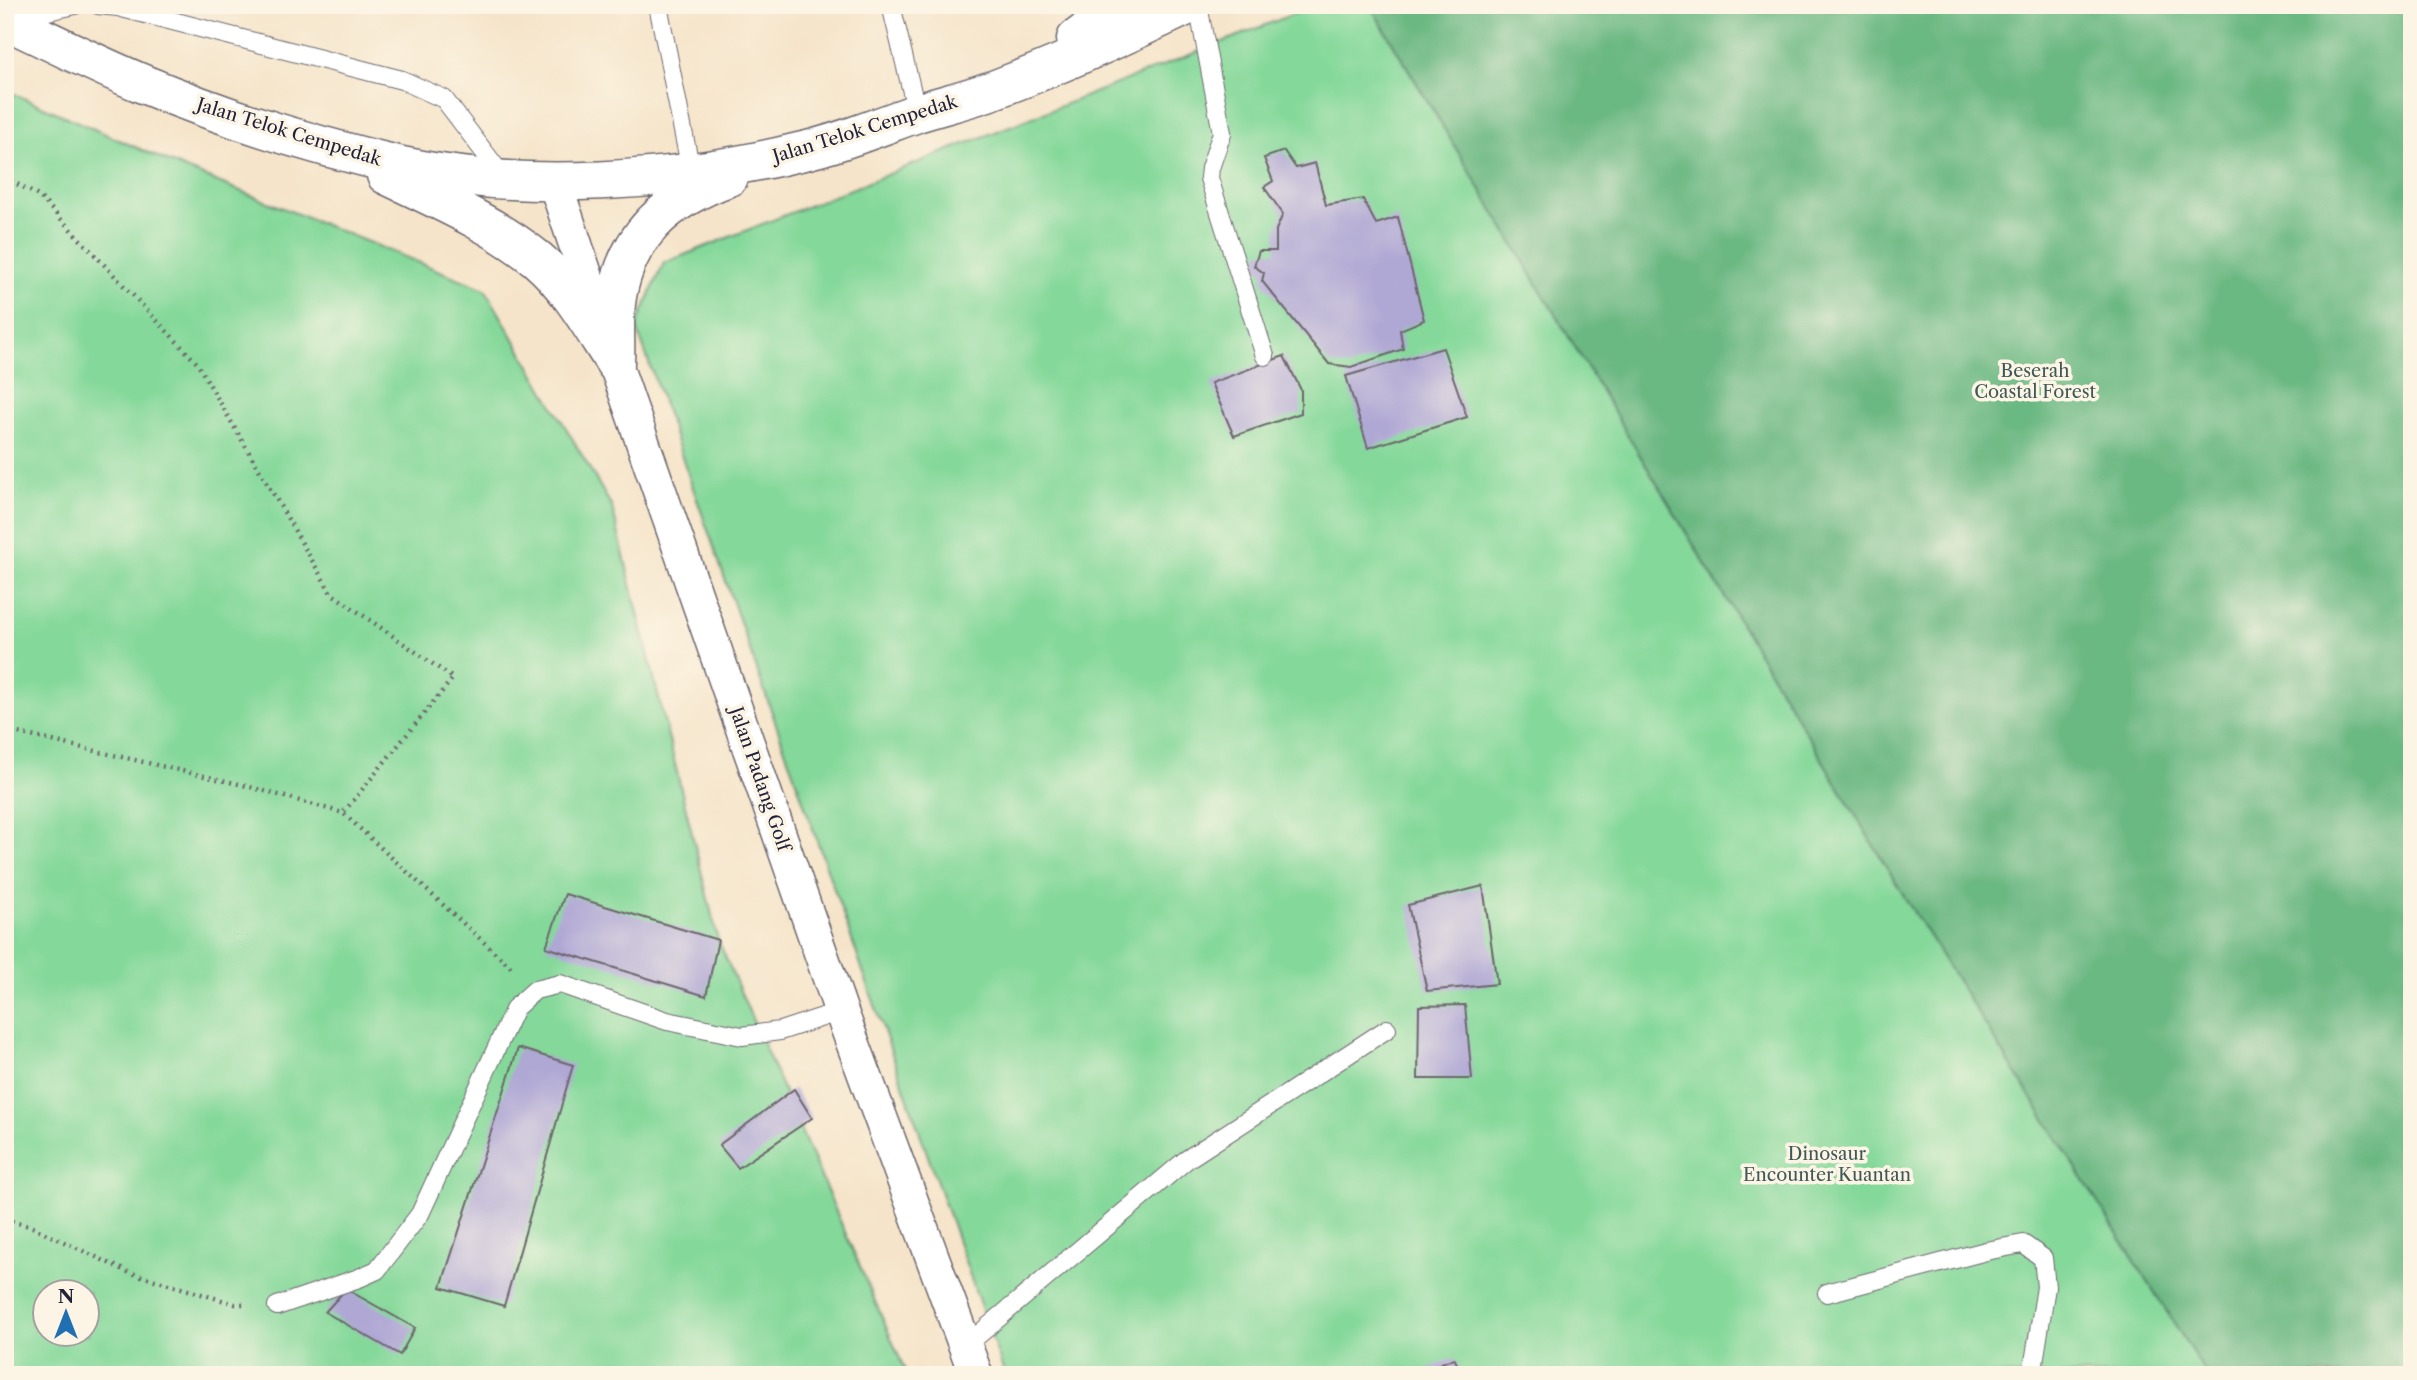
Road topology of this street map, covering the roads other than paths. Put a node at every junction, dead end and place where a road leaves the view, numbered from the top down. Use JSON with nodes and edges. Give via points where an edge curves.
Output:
{"nodes":[{"id":1,"x":75,"y":5,"type":"edge"},
{"id":2,"x":98,"y":5,"type":"edge"},
{"id":3,"x":657,"y":5,"type":"edge"},
{"id":4,"x":891,"y":5,"type":"edge"},
{"id":5,"x":1122,"y":5,"type":"edge"},
{"id":6,"x":1189,"y":5,"type":"edge"},
{"id":7,"x":1198,"y":5,"type":"edge"},
{"id":8,"x":5,"y":20,"type":"edge"},
{"id":9,"x":997,"y":89,"type":"junction"},
{"id":10,"x":917,"y":113,"type":"junction"},
{"id":11,"x":317,"y":144,"type":"junction"},
{"id":12,"x":800,"y":152,"type":"junction"},
{"id":13,"x":691,"y":171,"type":"junction"},
{"id":14,"x":505,"y":179,"type":"junction"},
{"id":15,"x":554,"y":180,"type":"junction"},
{"id":16,"x":1265,"y":356,"type":"dead end"},
{"id":17,"x":615,"y":363,"type":"junction"},
{"id":18,"x":841,"y":1011,"type":"junction"},
{"id":19,"x":1387,"y":1029,"type":"dead end"},
{"id":20,"x":1827,"y":1293,"type":"dead end"},
{"id":21,"x":277,"y":1306,"type":"road end"},
{"id":22,"x":970,"y":1361,"type":"edge"},
{"id":23,"x":2032,"y":1375,"type":"edge"}],
"edges":[{"from":1,"to":8,"type":"lane"},
{"from":2,"to":14,"type":"lane","via":[[402,80],[444,99]]},
{"from":3,"to":13,"type":"lane"},
{"from":4,"to":10,"type":"lane"},
{"from":5,"to":9,"type":"main road"},
{"from":6,"to":9,"type":"main road","name":"Jalan Telok Cempedak"},
{"from":7,"to":16,"type":"lane","via":[[1222,133],[1209,178]]},
{"from":8,"to":11,"type":"main road","name":"Jalan Telok Cempedak","via":[[140,82]]},
{"from":9,"to":10,"type":"main road","name":"Jalan Telok Cempedak"},
{"from":10,"to":12,"type":"main road","name":"Jalan Telok Cempedak"},
{"from":11,"to":14,"type":"main road","name":"Jalan Telok Cempedak","via":[[404,166]]},
{"from":11,"to":17,"type":"main road","via":[[490,226],[539,261],[571,296]]},
{"from":12,"to":13,"type":"main road","name":"Jalan Telok Cempedak"},
{"from":12,"to":17,"type":"main road","via":[[701,187],[666,209],[641,234],[626,265],[617,302]]},
{"from":13,"to":15,"type":"main road","name":"Jalan Telok Cempedak"},
{"from":14,"to":15,"type":"main road","name":"Jalan Telok Cempedak"},
{"from":15,"to":17,"type":"street","name":"Jalan Padang Golf"},
{"from":17,"to":18,"type":"street","name":"Jalan Padang Golf"},
{"from":18,"to":21,"type":"lane","via":[[780,1031],[742,1036],[667,1021],[560,984],[535,990],[515,1009],[420,1213],[377,1270]]},
{"from":18,"to":22,"type":"street","name":"Jalan Padang Golf"},
{"from":19,"to":22,"type":"lane","via":[[1186,1160]]},
{"from":20,"to":23,"type":"lane","via":[[2023,1244],[2043,1258],[2046,1287]]}]}
